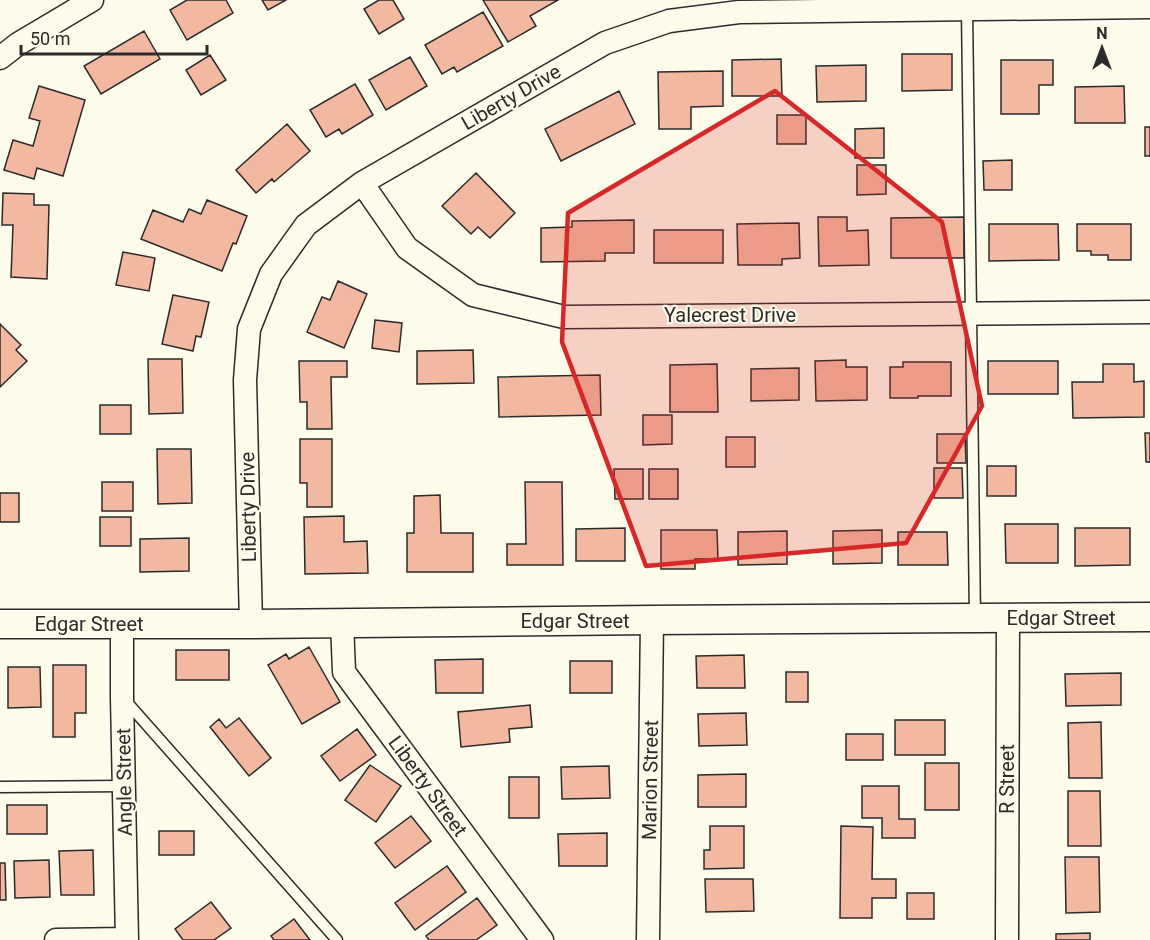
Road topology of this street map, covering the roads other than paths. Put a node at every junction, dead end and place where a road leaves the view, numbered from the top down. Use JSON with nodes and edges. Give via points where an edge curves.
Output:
{"nodes":[{"id":1,"x":92,"y":0,"type":"edge"},
{"id":2,"x":1150,"y":7,"type":"edge"},
{"id":3,"x":967,"y":10,"type":"junction"},
{"id":4,"x":0,"y":58,"type":"edge"},
{"id":5,"x":362,"y":183,"type":"junction"},
{"id":6,"x":1150,"y":312,"type":"edge"},
{"id":7,"x":970,"y":313,"type":"junction"},
{"id":8,"x":975,"y":618,"type":"junction"},
{"id":9,"x":1008,"y":618,"type":"junction"},
{"id":10,"x":1150,"y":618,"type":"edge"},
{"id":11,"x":652,"y":620,"type":"junction"},
{"id":12,"x":342,"y":622,"type":"junction"},
{"id":13,"x":122,"y":623,"type":"junction"},
{"id":14,"x":0,"y":624,"type":"edge"},
{"id":15,"x":251,"y":624,"type":"junction"},
{"id":16,"x":122,"y":697,"type":"junction"},
{"id":17,"x":124,"y":786,"type":"junction"},
{"id":18,"x":0,"y":788,"type":"edge"},
{"id":19,"x":56,"y":940,"type":"edge"},
{"id":20,"x":126,"y":940,"type":"edge"},
{"id":21,"x":336,"y":940,"type":"edge"},
{"id":22,"x":542,"y":940,"type":"edge"},
{"id":23,"x":648,"y":940,"type":"edge"},
{"id":24,"x":1007,"y":940,"type":"edge"}],
"edges":[{"from":1,"to":4,"type":"street"},
{"from":2,"to":3,"type":"street","name":"Liberty Drive"},
{"from":3,"to":5,"type":"street","name":"Liberty Drive","via":[[739,12],[669,21],[605,43]]},
{"from":3,"to":7,"type":"lane"},
{"from":5,"to":7,"type":"street","name":"Yalecrest Drive","via":[[407,248],[474,295],[564,317]]},
{"from":5,"to":15,"type":"street","name":"Liberty Drive","via":[[306,225],[271,274],[249,329],[244,380]]},
{"from":6,"to":7,"type":"street","name":"Yalecrest Drive"},
{"from":7,"to":8,"type":"lane"},
{"from":8,"to":9,"type":"street","name":"Edgar Street"},
{"from":8,"to":11,"type":"street","name":"Edgar Street"},
{"from":9,"to":10,"type":"street","name":"Edgar Street"},
{"from":9,"to":24,"type":"street","name":"R Street"},
{"from":11,"to":12,"type":"street","name":"Edgar Street"},
{"from":11,"to":23,"type":"street","name":"Marion Street"},
{"from":12,"to":15,"type":"street","name":"Edgar Street"},
{"from":12,"to":22,"type":"street","name":"Liberty Street","via":[[344,672]]},
{"from":13,"to":14,"type":"street","name":"Edgar Street"},
{"from":13,"to":15,"type":"street","name":"Edgar Street"},
{"from":13,"to":16,"type":"street","name":"Angle Street"},
{"from":16,"to":17,"type":"street","name":"Angle Street"},
{"from":16,"to":21,"type":"lane"},
{"from":17,"to":18,"type":"lane"},
{"from":17,"to":20,"type":"street","name":"Angle Street"},
{"from":19,"to":20,"type":"street"}]}
